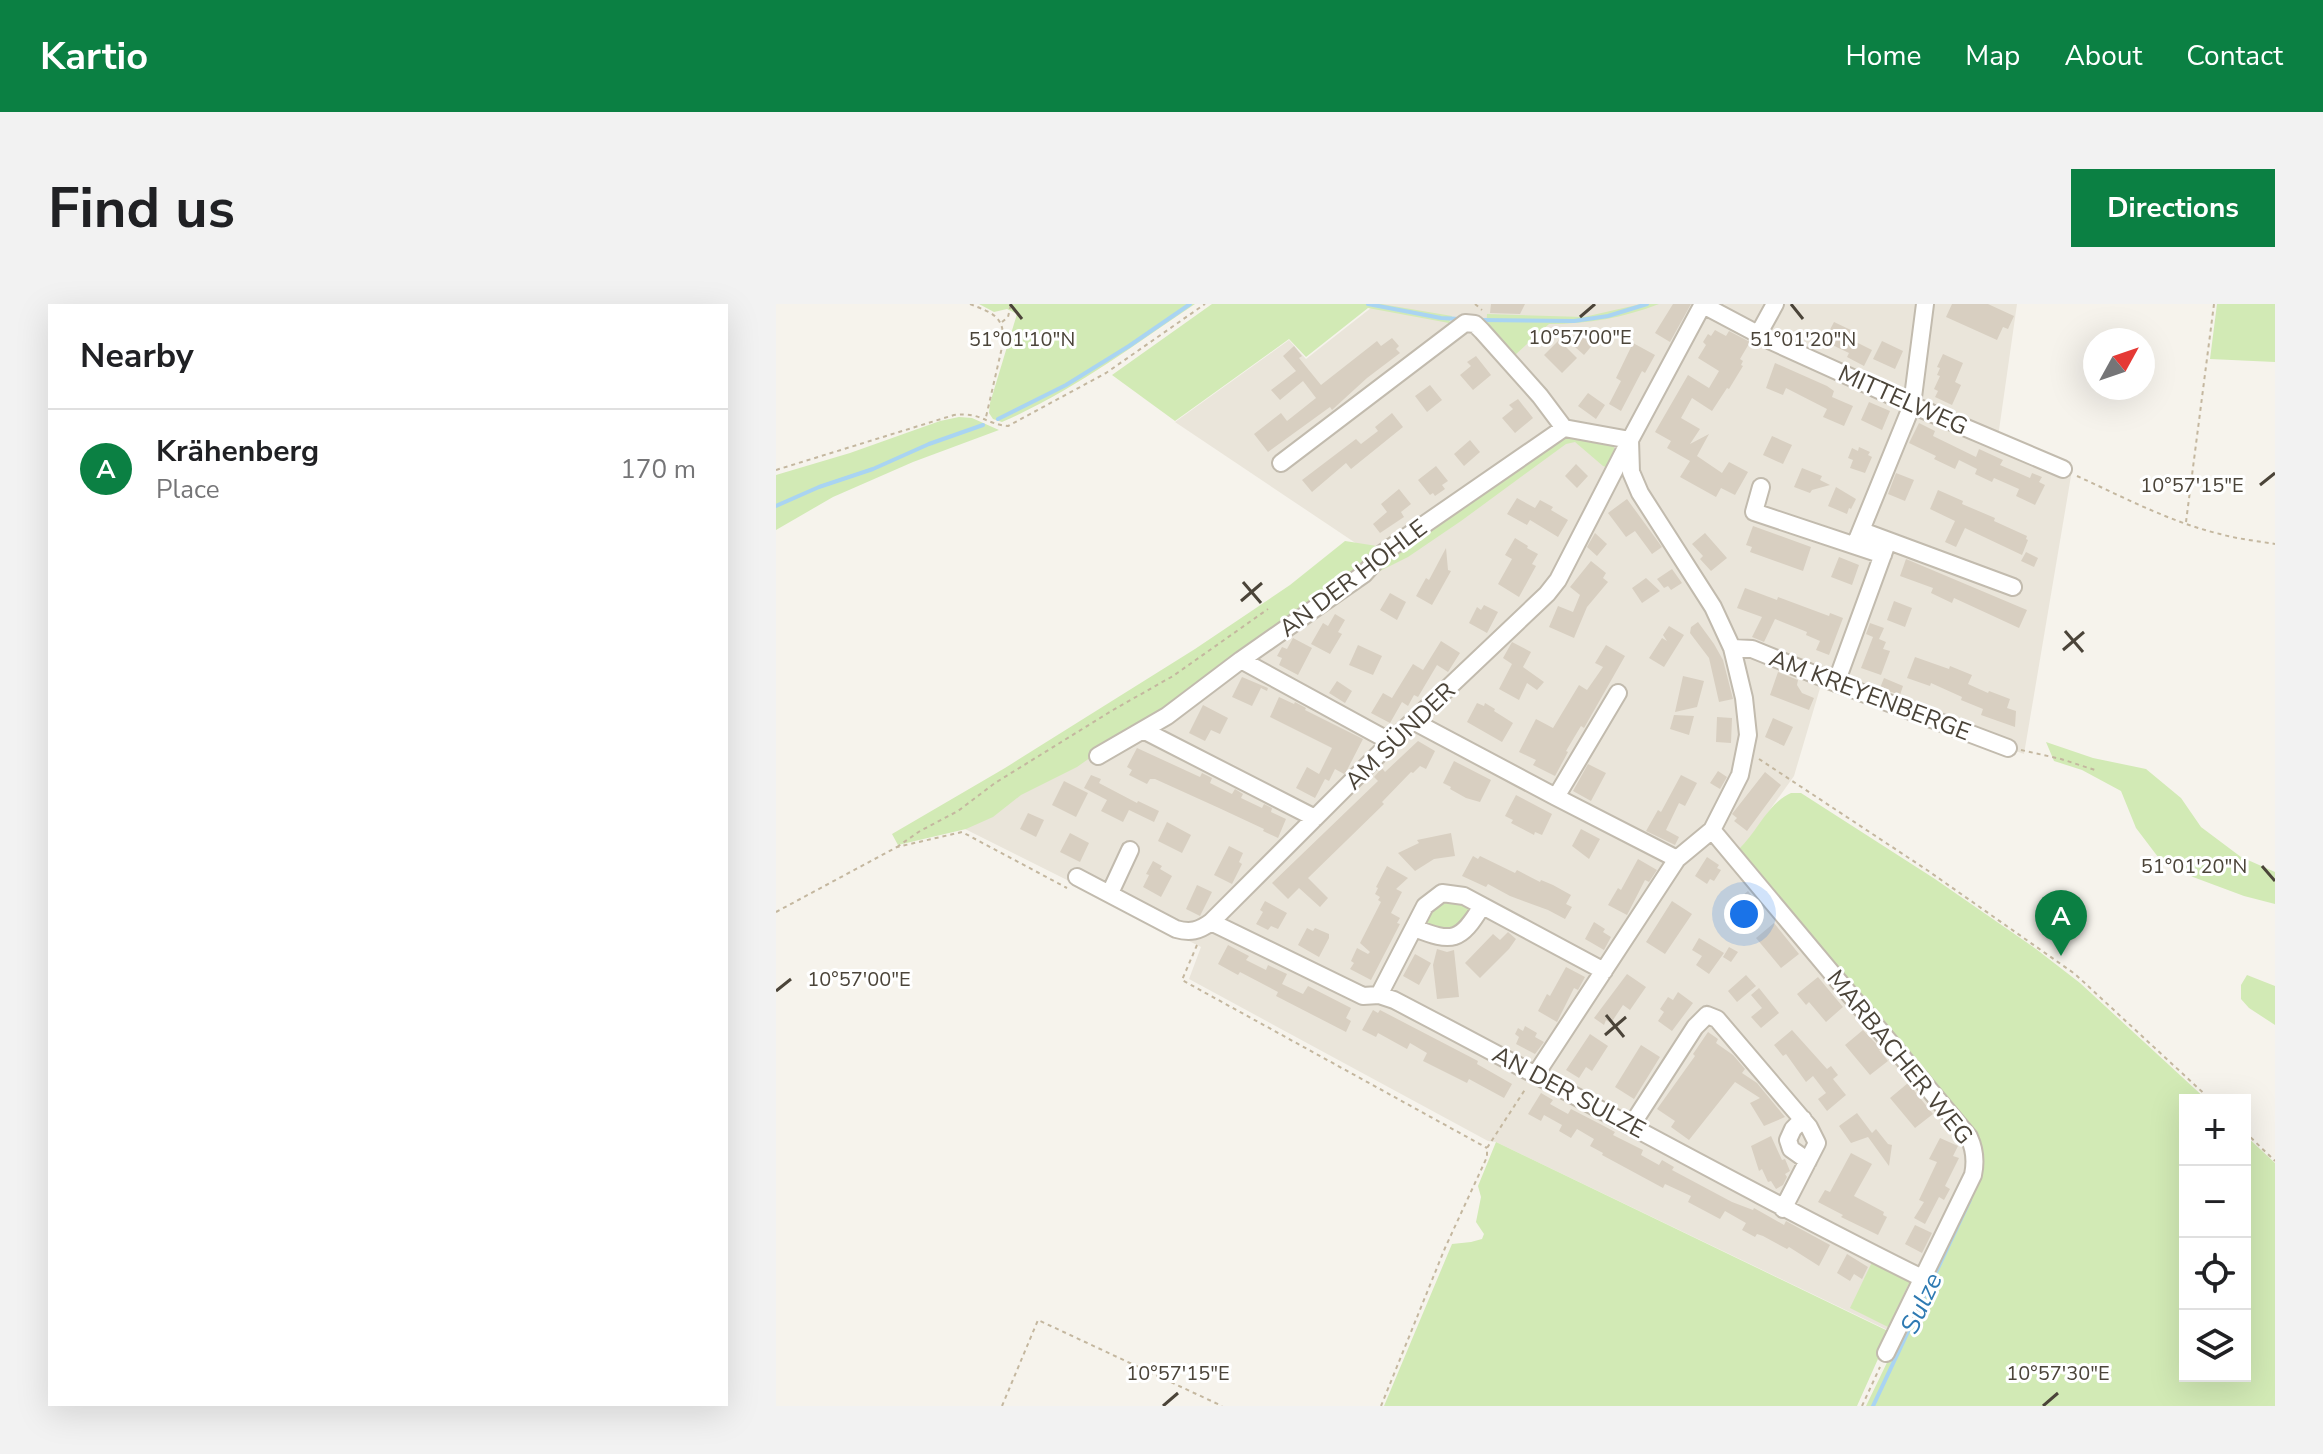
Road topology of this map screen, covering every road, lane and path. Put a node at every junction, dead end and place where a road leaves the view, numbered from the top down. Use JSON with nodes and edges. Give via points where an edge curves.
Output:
{"nodes":[{"id":1,"x":970,"y":304,"type":"edge"},
{"id":2,"x":1011,"y":304,"type":"edge"},
{"id":3,"x":1205,"y":304,"type":"edge"},
{"id":4,"x":1475,"y":304,"type":"edge"},
{"id":5,"x":1703,"y":304,"type":"edge"},
{"id":6,"x":1775,"y":304,"type":"edge"},
{"id":7,"x":1925,"y":304,"type":"edge"},
{"id":8,"x":2214,"y":304,"type":"edge"},
{"id":9,"x":1484,"y":315,"type":"dead end"},
{"id":10,"x":1001,"y":323,"type":"junction"},
{"id":11,"x":1759,"y":333,"type":"junction"},
{"id":12,"x":1912,"y":405,"type":"junction"},
{"id":13,"x":986,"y":418,"type":"junction"},
{"id":14,"x":1564,"y":428,"type":"junction"},
{"id":15,"x":1630,"y":440,"type":"junction"},
{"id":16,"x":1281,"y":463,"type":"dead end"},
{"id":17,"x":2063,"y":469,"type":"joint"},
{"id":18,"x":776,"y":470,"type":"edge"},
{"id":19,"x":1761,"y":487,"type":"dead end"},
{"id":20,"x":2186,"y":523,"type":"junction"},
{"id":21,"x":1858,"y":538,"type":"junction"},
{"id":22,"x":2275,"y":544,"type":"edge"},
{"id":23,"x":1886,"y":548,"type":"junction"},
{"id":24,"x":2013,"y":587,"type":"dead end"},
{"id":25,"x":1268,"y":609,"type":"dead end"},
{"id":26,"x":1732,"y":648,"type":"junction"},
{"id":27,"x":1241,"y":660,"type":"junction"},
{"id":28,"x":1836,"y":683,"type":"junction"},
{"id":29,"x":1618,"y":693,"type":"dead end"},
{"id":30,"x":1413,"y":721,"type":"junction"},
{"id":31,"x":1143,"y":730,"type":"junction"},
{"id":32,"x":1391,"y":742,"type":"junction"},
{"id":33,"x":2008,"y":748,"type":"joint"},
{"id":34,"x":1745,"y":750,"type":"junction"},
{"id":35,"x":1098,"y":756,"type":"dead end"},
{"id":36,"x":2098,"y":771,"type":"dead end"},
{"id":37,"x":1556,"y":797,"type":"junction"},
{"id":38,"x":1315,"y":818,"type":"junction"},
{"id":39,"x":1712,"y":830,"type":"junction"},
{"id":40,"x":897,"y":847,"type":"junction"},
{"id":41,"x":1130,"y":850,"type":"dead end"},
{"id":42,"x":1677,"y":859,"type":"junction"},
{"id":43,"x":1075,"y":884,"type":"joint"},
{"id":44,"x":1110,"y":893,"type":"junction"},
{"id":45,"x":1482,"y":906,"type":"junction"},
{"id":46,"x":776,"y":912,"type":"edge"},
{"id":47,"x":1206,"y":926,"type":"junction"},
{"id":48,"x":1414,"y":928,"type":"junction"},
{"id":49,"x":1604,"y":971,"type":"junction"},
{"id":50,"x":1379,"y":995,"type":"junction"},
{"id":51,"x":1536,"y":1074,"type":"junction"},
{"id":52,"x":2205,"y":1094,"type":"edge"},
{"id":53,"x":1803,"y":1119,"type":"junction"},
{"id":54,"x":1631,"y":1126,"type":"junction"},
{"id":55,"x":2251,"y":1138,"type":"edge"},
{"id":56,"x":1487,"y":1148,"type":"junction"},
{"id":57,"x":1808,"y":1161,"type":"junction"},
{"id":58,"x":2275,"y":1161,"type":"edge"},
{"id":59,"x":1783,"y":1209,"type":"junction"},
{"id":60,"x":1922,"y":1278,"type":"junction"},
{"id":61,"x":1886,"y":1353,"type":"joint"},
{"id":62,"x":1002,"y":1406,"type":"edge"},
{"id":63,"x":1222,"y":1406,"type":"edge"},
{"id":64,"x":1381,"y":1406,"type":"edge"},
{"id":65,"x":1862,"y":1406,"type":"edge"}],
"edges":[{"from":1,"to":10,"type":"path","via":[[991,312]]},
{"from":2,"to":10,"type":"path"},
{"from":3,"to":13,"type":"path","via":[[1106,373],[1027,417],[1008,426]]},
{"from":4,"to":9,"type":"path"},
{"from":5,"to":11,"type":"street","name":"MITTELWEG"},
{"from":5,"to":15,"type":"street","name":"AM SÜNDER"},
{"from":6,"to":11,"type":"street"},
{"from":7,"to":12,"type":"street"},
{"from":8,"to":20,"type":"path"},
{"from":10,"to":13,"type":"path","via":[[1003,343]]},
{"from":11,"to":12,"type":"street","name":"MITTELWEG"},
{"from":12,"to":17,"type":"street","name":"MITTELWEG"},
{"from":12,"to":21,"type":"street"},
{"from":13,"to":18,"type":"path","via":[[967,413],[944,417]]},
{"from":14,"to":15,"type":"street"},
{"from":14,"to":16,"type":"street","via":[[1482,331],[1465,323]]},
{"from":14,"to":27,"type":"street","name":"AN DER HOHLE","via":[[1383,553],[1364,574]]},
{"from":15,"to":26,"type":"street","via":[[1631,472],[1640,493],[1713,607]]},
{"from":15,"to":30,"type":"street","name":"AM SÜNDER","via":[[1558,580]]},
{"from":17,"to":20,"type":"path"},
{"from":19,"to":21,"type":"street","via":[[1754,512]]},
{"from":20,"to":22,"type":"path"},
{"from":21,"to":23,"type":"street"},
{"from":23,"to":24,"type":"street"},
{"from":23,"to":28,"type":"street"},
{"from":25,"to":40,"type":"path","via":[[1173,676]]},
{"from":26,"to":28,"type":"street","name":"AM KREYENBERGE","via":[[1752,649]]},
{"from":26,"to":34,"type":"street","via":[[1744,698]]},
{"from":27,"to":31,"type":"street","name":"AN DER HOHLE"},
{"from":27,"to":32,"type":"street"},
{"from":28,"to":33,"type":"street","name":"AM KREYENBERGE"},
{"from":29,"to":37,"type":"street"},
{"from":30,"to":32,"type":"street","name":"AM SÜNDER"},
{"from":30,"to":37,"type":"street"},
{"from":31,"to":35,"type":"street","name":"AN DER HOHLE"},
{"from":31,"to":38,"type":"street"},
{"from":32,"to":38,"type":"street","name":"AM SÜNDER"},
{"from":33,"to":36,"type":"path"},
{"from":34,"to":39,"type":"street","via":[[1740,775]]},
{"from":34,"to":52,"type":"path","via":[[2075,974]]},
{"from":37,"to":42,"type":"street"},
{"from":38,"to":47,"type":"street","name":"AM SÜNDER"},
{"from":39,"to":42,"type":"street"},
{"from":39,"to":60,"type":"street","name":"MARBACHER WEG","via":[[1973,1145],[1973,1175]]},
{"from":40,"to":43,"type":"path","via":[[962,832]]},
{"from":40,"to":46,"type":"path"},
{"from":41,"to":44,"type":"street"},
{"from":42,"to":49,"type":"street"},
{"from":43,"to":44,"type":"street"},
{"from":44,"to":47,"type":"street","via":[[1176,929],[1188,933]]},
{"from":45,"to":48,"type":"street","via":[[1469,928],[1452,938]]},
{"from":45,"to":48,"type":"street","via":[[1442,893],[1425,906]]},
{"from":45,"to":49,"type":"street"},
{"from":47,"to":50,"type":"street","name":"AN DER SULZE","via":[[1363,996]]},
{"from":47,"to":56,"type":"path","via":[[1182,980]]},
{"from":48,"to":50,"type":"street"},
{"from":49,"to":51,"type":"street"},
{"from":50,"to":51,"type":"street","name":"AN DER SULZE"},
{"from":51,"to":54,"type":"street","name":"AN DER SULZE"},
{"from":51,"to":56,"type":"path"},
{"from":53,"to":54,"type":"street","via":[[1717,1019],[1707,1015]]},
{"from":53,"to":57,"type":"street","via":[[1817,1143]]},
{"from":53,"to":57,"type":"street","via":[[1788,1140],[1791,1149]]},
{"from":54,"to":59,"type":"street","name":"AN DER SULZE"},
{"from":55,"to":58,"type":"path"},
{"from":56,"to":64,"type":"path"},
{"from":57,"to":59,"type":"street"},
{"from":59,"to":60,"type":"street","name":"AN DER SULZE"},
{"from":60,"to":61,"type":"street","name":"MARBACHER WEG"},
{"from":61,"to":65,"type":"path"},
{"from":62,"to":63,"type":"path","via":[[1038,1320]]}]}
